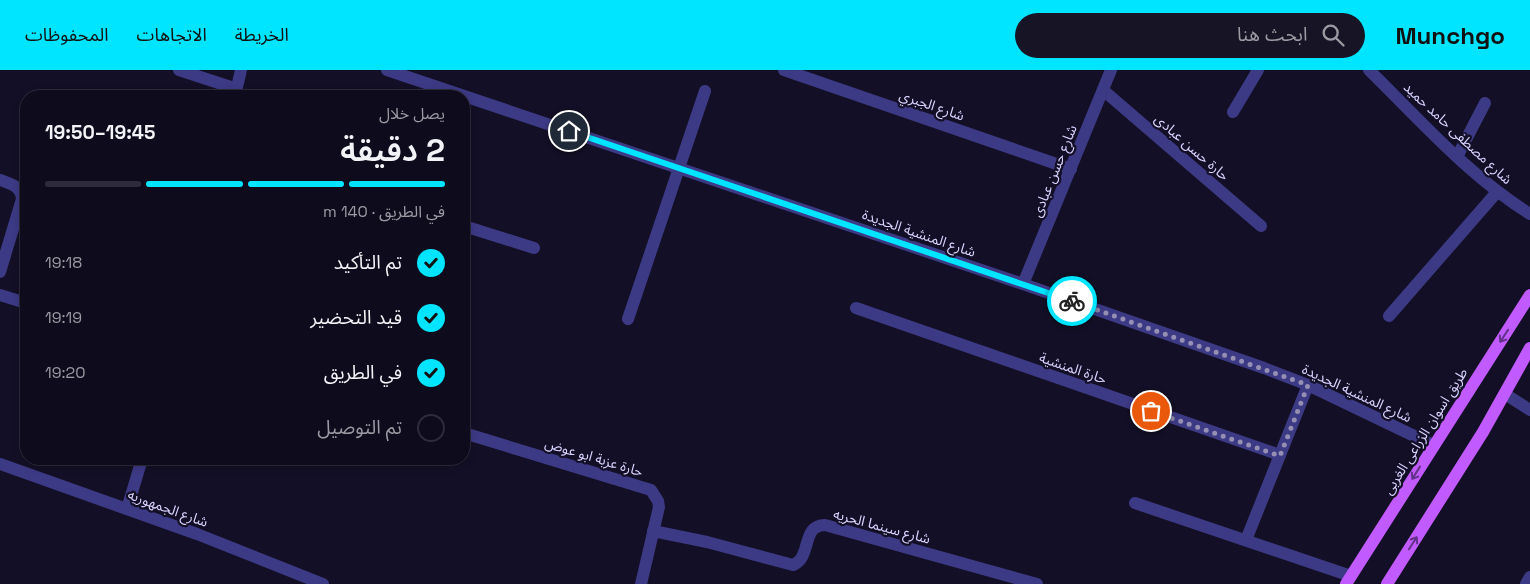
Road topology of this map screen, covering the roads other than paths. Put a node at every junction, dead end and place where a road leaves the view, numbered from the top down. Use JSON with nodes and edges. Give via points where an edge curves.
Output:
{"nodes":[{"id":1,"x":179,"y":70,"type":"edge"},
{"id":2,"x":241,"y":70,"type":"edge"},
{"id":3,"x":387,"y":70,"type":"edge"},
{"id":4,"x":784,"y":70,"type":"edge"},
{"id":5,"x":1112,"y":70,"type":"edge"},
{"id":6,"x":1258,"y":70,"type":"edge"},
{"id":7,"x":1369,"y":70,"type":"edge"},
{"id":8,"x":229,"y":90,"type":"edge"},
{"id":9,"x":237,"y":90,"type":"edge"},
{"id":10,"x":447,"y":90,"type":"edge"},
{"id":11,"x":1103,"y":90,"type":"junction"},
{"id":12,"x":705,"y":91,"type":"dead end"},
{"id":13,"x":470,"y":98,"type":"edge"},
{"id":14,"x":1485,"y":104,"type":"dead end"},
{"id":15,"x":1233,"y":112,"type":"dead end"},
{"id":16,"x":1457,"y":157,"type":"junction"},
{"id":17,"x":679,"y":168,"type":"junction"},
{"id":18,"x":1071,"y":168,"type":"junction"},
{"id":19,"x":0,"y":180,"type":"edge"},
{"id":20,"x":20,"y":191,"type":"edge"},
{"id":21,"x":1497,"y":192,"type":"junction"},
{"id":22,"x":20,"y":206,"type":"edge"},
{"id":23,"x":1530,"y":214,"type":"edge"},
{"id":24,"x":1261,"y":226,"type":"dead end"},
{"id":25,"x":470,"y":228,"type":"edge"},
{"id":26,"x":534,"y":248,"type":"dead end"},
{"id":27,"x":0,"y":272,"type":"edge"},
{"id":28,"x":1024,"y":284,"type":"junction"},
{"id":29,"x":0,"y":295,"type":"edge"},
{"id":30,"x":1530,"y":295,"type":"edge"},
{"id":31,"x":20,"y":301,"type":"edge"},
{"id":32,"x":856,"y":308,"type":"dead end"},
{"id":33,"x":1389,"y":316,"type":"dead end"},
{"id":34,"x":628,"y":319,"type":"dead end"},
{"id":35,"x":1530,"y":348,"type":"edge"},
{"id":36,"x":1308,"y":385,"type":"junction"},
{"id":37,"x":1505,"y":394,"type":"junction"},
{"id":38,"x":1530,"y":410,"type":"edge"},
{"id":39,"x":470,"y":434,"type":"edge"},
{"id":40,"x":1433,"y":446,"type":"junction"},
{"id":41,"x":1280,"y":456,"type":"junction"},
{"id":42,"x":0,"y":464,"type":"edge"},
{"id":43,"x":140,"y":465,"type":"edge"},
{"id":44,"x":1135,"y":502,"type":"dead end"},
{"id":45,"x":127,"y":509,"type":"junction"},
{"id":46,"x":654,"y":531,"type":"junction"},
{"id":47,"x":1246,"y":540,"type":"junction"},
{"id":48,"x":1530,"y":577,"type":"edge"},
{"id":49,"x":1349,"y":580,"type":"edge"},
{"id":50,"x":323,"y":584,"type":"edge"},
{"id":51,"x":641,"y":584,"type":"edge"},
{"id":52,"x":1037,"y":584,"type":"edge"},
{"id":53,"x":1387,"y":584,"type":"edge"},
{"id":54,"x":1526,"y":584,"type":"edge"}],
"edges":[{"from":1,"to":8,"type":"street"},
{"from":2,"to":9,"type":"street"},
{"from":3,"to":10,"type":"street","name":"شارع المنشية الجديدة"},
{"from":4,"to":18,"type":"street","name":"شارع الجبري"},
{"from":5,"to":11,"type":"street","name":"شارع حسن عبادى"},
{"from":6,"to":15,"type":"street"},
{"from":7,"to":16,"type":"street","name":"شارع مصطفى حامد حميد"},
{"from":11,"to":18,"type":"street","name":"شارع حسن عبادى"},
{"from":11,"to":24,"type":"street","name":"حارة حسن عبادى"},
{"from":12,"to":17,"type":"street"},
{"from":13,"to":17,"type":"street","name":"شارع المنشية الجديدة"},
{"from":14,"to":16,"type":"street"},
{"from":16,"to":21,"type":"street","name":"شارع مصطفى حامد حميد"},
{"from":17,"to":28,"type":"street","name":"شارع المنشية الجديدة"},
{"from":17,"to":34,"type":"street"},
{"from":18,"to":28,"type":"street","name":"شارع حسن عبادى"},
{"from":19,"to":20,"type":"street","via":[[15,185]]},
{"from":21,"to":23,"type":"street","name":"شارع مصطفى حامد حميد"},
{"from":21,"to":33,"type":"street"},
{"from":22,"to":27,"type":"street"},
{"from":25,"to":26,"type":"street"},
{"from":28,"to":36,"type":"street","name":"شارع المنشية الجديدة"},
{"from":29,"to":31,"type":"street"},
{"from":30,"to":40,"type":"main road","name":"طريق اسوان الزراعى الغربى","one_way":true},
{"from":32,"to":41,"type":"street","name":"حارة المنشية"},
{"from":35,"to":37,"type":"main road"},
{"from":36,"to":40,"type":"street","name":"شارع المنشية الجديدة"},
{"from":36,"to":41,"type":"street"},
{"from":37,"to":38,"type":"street"},
{"from":53,"to":37,"type":"main road","one_way":true},
{"from":39,"to":46,"type":"street","name":"حارة عزبة ابو عوض","via":[[651,490],[659,507]]},
{"from":40,"to":49,"type":"main road","name":"طريق اسوان الزراعى الغربى","one_way":true},
{"from":41,"to":47,"type":"street"},
{"from":42,"to":45,"type":"street","name":"شارع الجمهوريه"},
{"from":43,"to":45,"type":"street"},
{"from":44,"to":47,"type":"street"},
{"from":45,"to":50,"type":"street","name":"شارع الجمهوريه"},
{"from":46,"to":51,"type":"street","name":"حارة عزبة ابو عوض"},
{"from":46,"to":52,"type":"street","name":"شارع سينما الحريه","via":[[793,565],[801,560],[811,530],[825,525]]},
{"from":47,"to":49,"type":"street"},
{"from":48,"to":54,"type":"street"}]}
